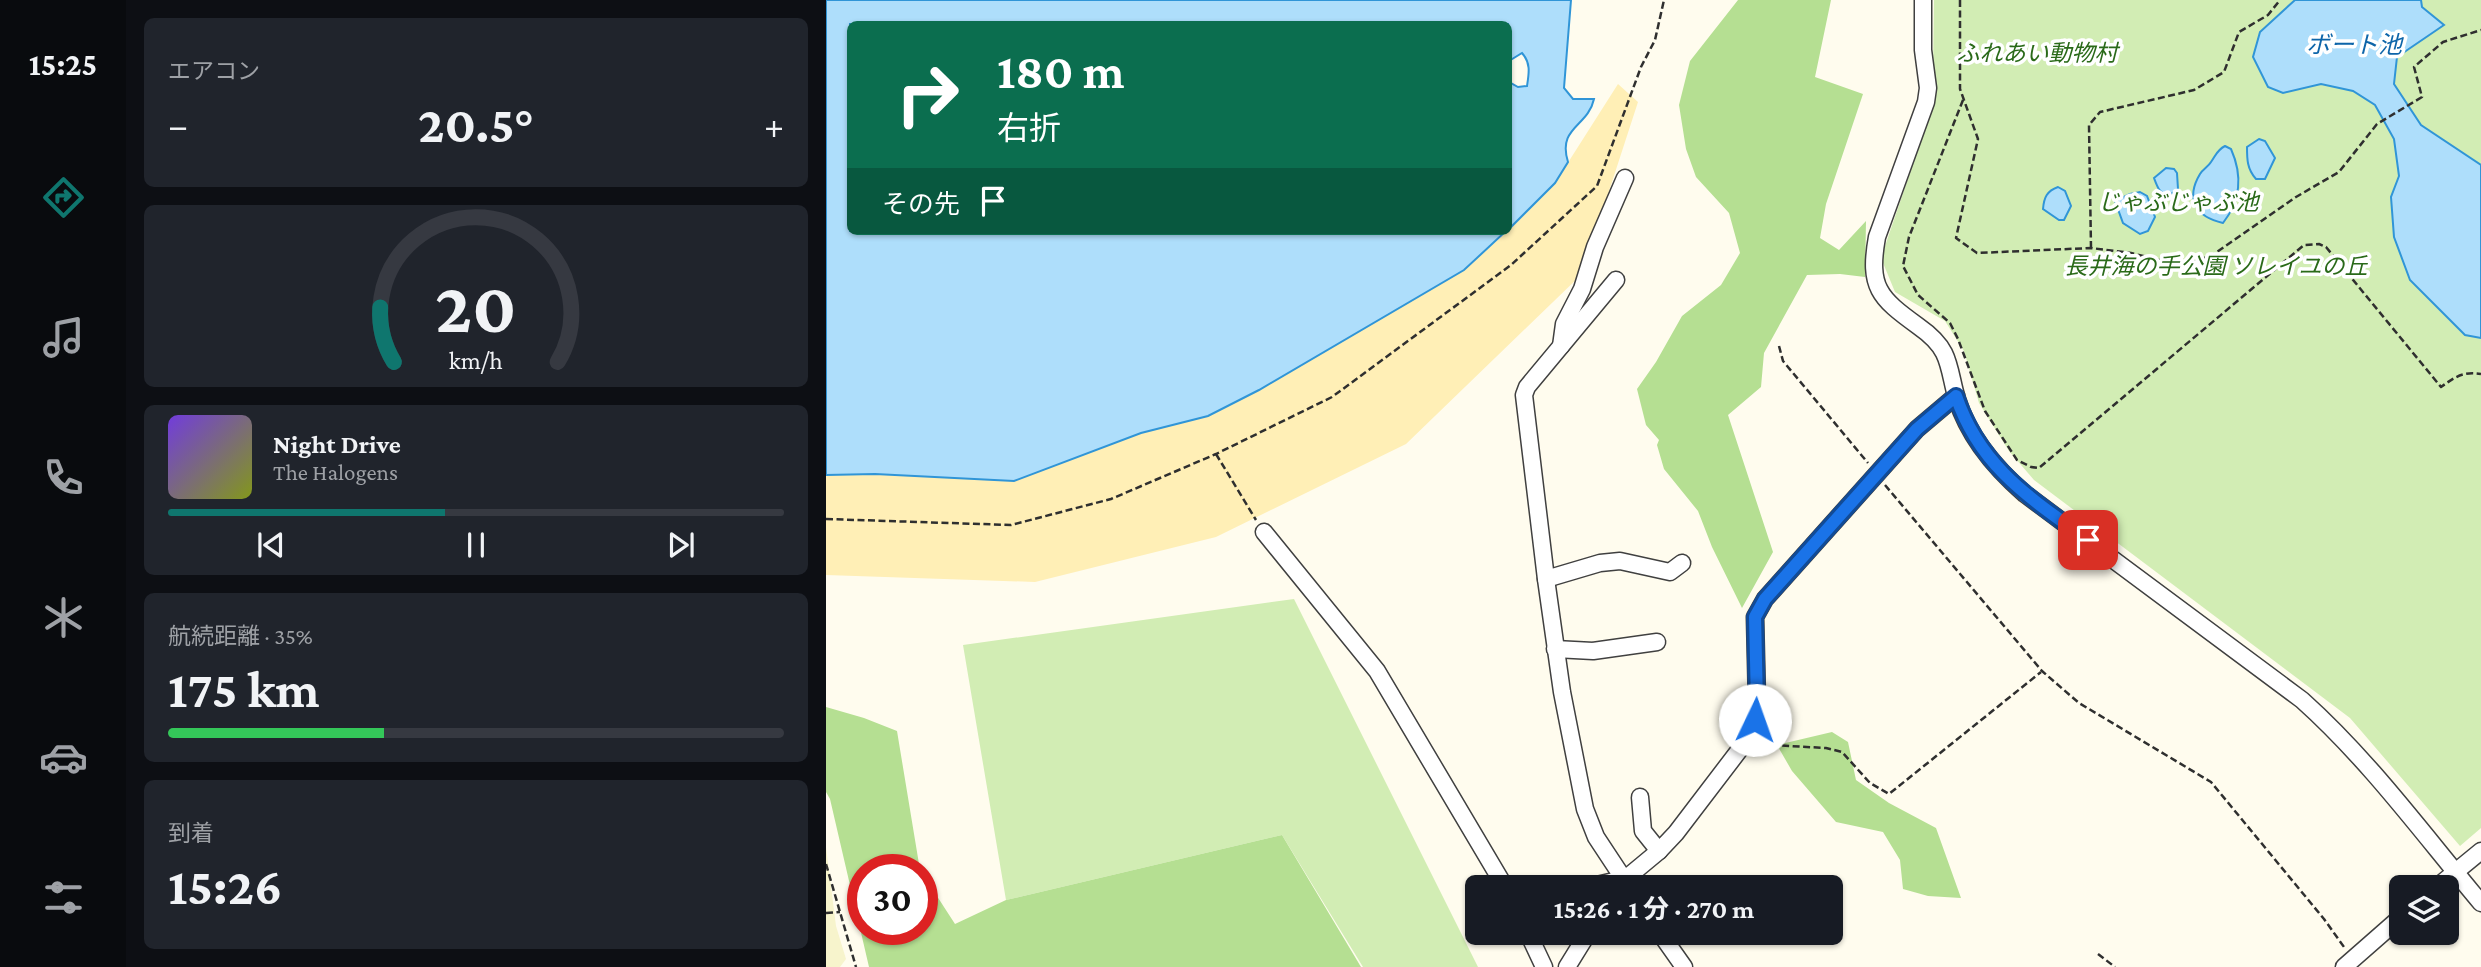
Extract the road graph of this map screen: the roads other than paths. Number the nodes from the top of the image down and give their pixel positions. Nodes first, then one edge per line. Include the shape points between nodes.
1 (1923, 0) edge
2 (1625, 178) dead end
3 (1616, 280) dead end
4 (1561, 346) junction
5 (1956, 396) junction
6 (1264, 532) road end
7 (1682, 563) dead end
8 (1546, 579) junction
9 (1657, 642) dead end
10 (1555, 649) junction
11 (1640, 797) dead end
12 (2481, 850) edge
13 (1659, 851) junction
14 (2455, 872) junction
15 (1498, 875) edge
16 (1618, 875) edge
17 (1634, 875) edge
18 (2451, 875) edge
19 (2481, 902) edge
20 (2389, 927) edge
21 (1534, 945) edge
22 (1581, 945) edge
23 (1668, 945) edge
24 (2348, 963) edge
25 (1544, 967) edge
26 (1567, 967) edge
27 (1684, 967) edge

1 - 5 street via 1926,102 1873,259 1881,293 1891,307 1940,346
2 - 4 street via 1564,324
3 - 4 street
4 - 8 street via 1524,395
5 - 13 street via 1917,429 1765,599 1755,617 1757,703 1749,736
5 - 14 street via 1964,420 1999,471 2302,700 2368,765
6 - 15 street via 1377,671
7 - 8 street via 1670,572 1620,561 1600,563
8 - 10 street
9 - 10 street via 1593,651
10 - 16 street via 1585,809
11 - 13 street via 1643,831
12 - 14 street
13 - 17 street
14 - 18 street
14 - 19 street
20 - 24 street
21 - 25 street
22 - 26 street
23 - 27 street

